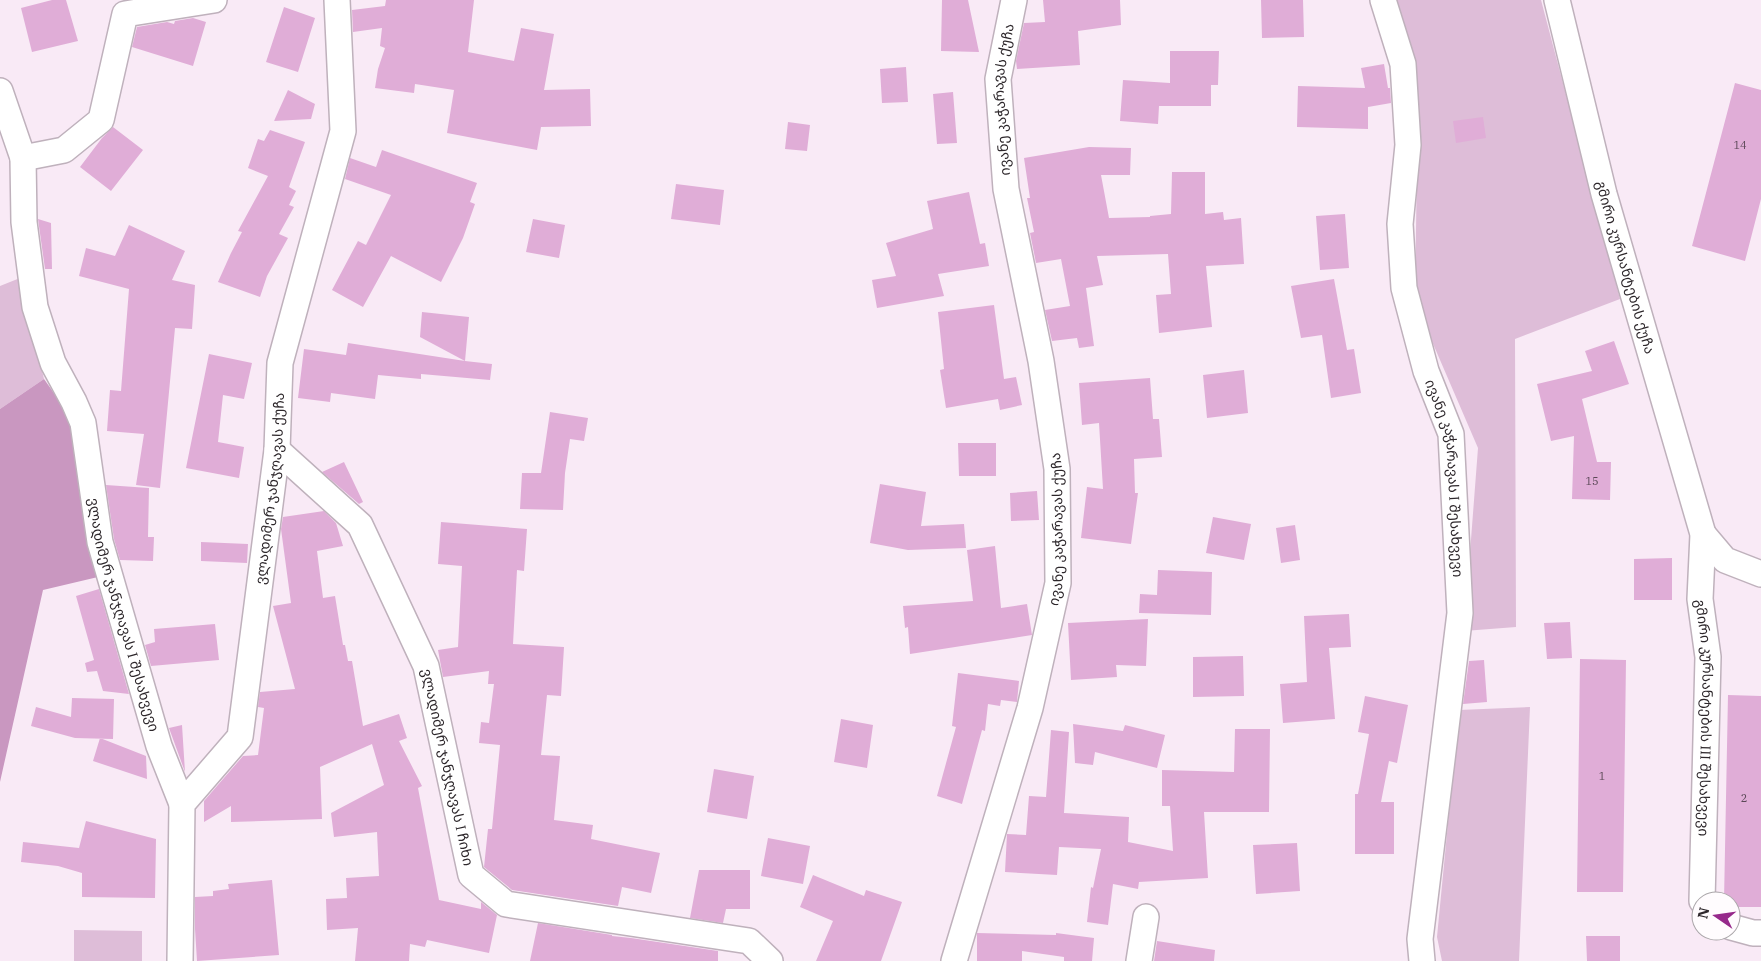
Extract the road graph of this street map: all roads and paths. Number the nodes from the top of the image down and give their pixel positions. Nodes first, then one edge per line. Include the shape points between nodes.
1 (214, 0) edge
2 (337, 0) edge
3 (1014, 0) edge
4 (1383, 0) edge
5 (1557, 0) edge
6 (0, 91) edge
7 (24, 158) junction
8 (278, 450) junction
9 (1703, 534) junction
10 (1761, 574) edge
11 (182, 804) junction
12 (1702, 891) edge
13 (1146, 917) dead end
14 (1741, 930) edge
15 (1761, 933) edge
16 (180, 961) edge
17 (770, 961) edge
18 (954, 961) edge
19 (1139, 961) edge
20 (1422, 961) edge

1 - 7 street via 125,14 101,120 64,150
2 - 8 street, ვლადიმერ ჯანჯღავას ქუჩა via 343,131 280,363
3 - 18 street, ივანე კაჭარავას ქუჩა via 998,79 1006,189 1041,361 1057,469 1058,583 1030,708
4 - 20 street, ივანე კაჭარავას I შესახვევი via 1403,64 1408,145 1400,224 1404,288 1426,371 1452,434 1460,613 1420,939
5 - 9 street, გმირი კურსანტების ქუჩა via 1604,194
6 - 7 street
7 - 11 street, ვლადიმერ ჯანჯღავას I შესახვევი via 24,222 35,307 53,363 83,423 100,542 159,746
8 - 11 street, ვლადიმერ ჯანჯღავას ქუჩა via 240,737
8 - 17 street, ვლადიმერ ჯანჯღავას I ჩიხი via 360,525 426,666 470,875 506,904 749,941
9 - 10 street via 1725,560
9 - 12 street, გმირი კურსანტების III შესახვევი via 1700,599 1708,657
11 - 16 street
13 - 19 street
14 - 15 street

